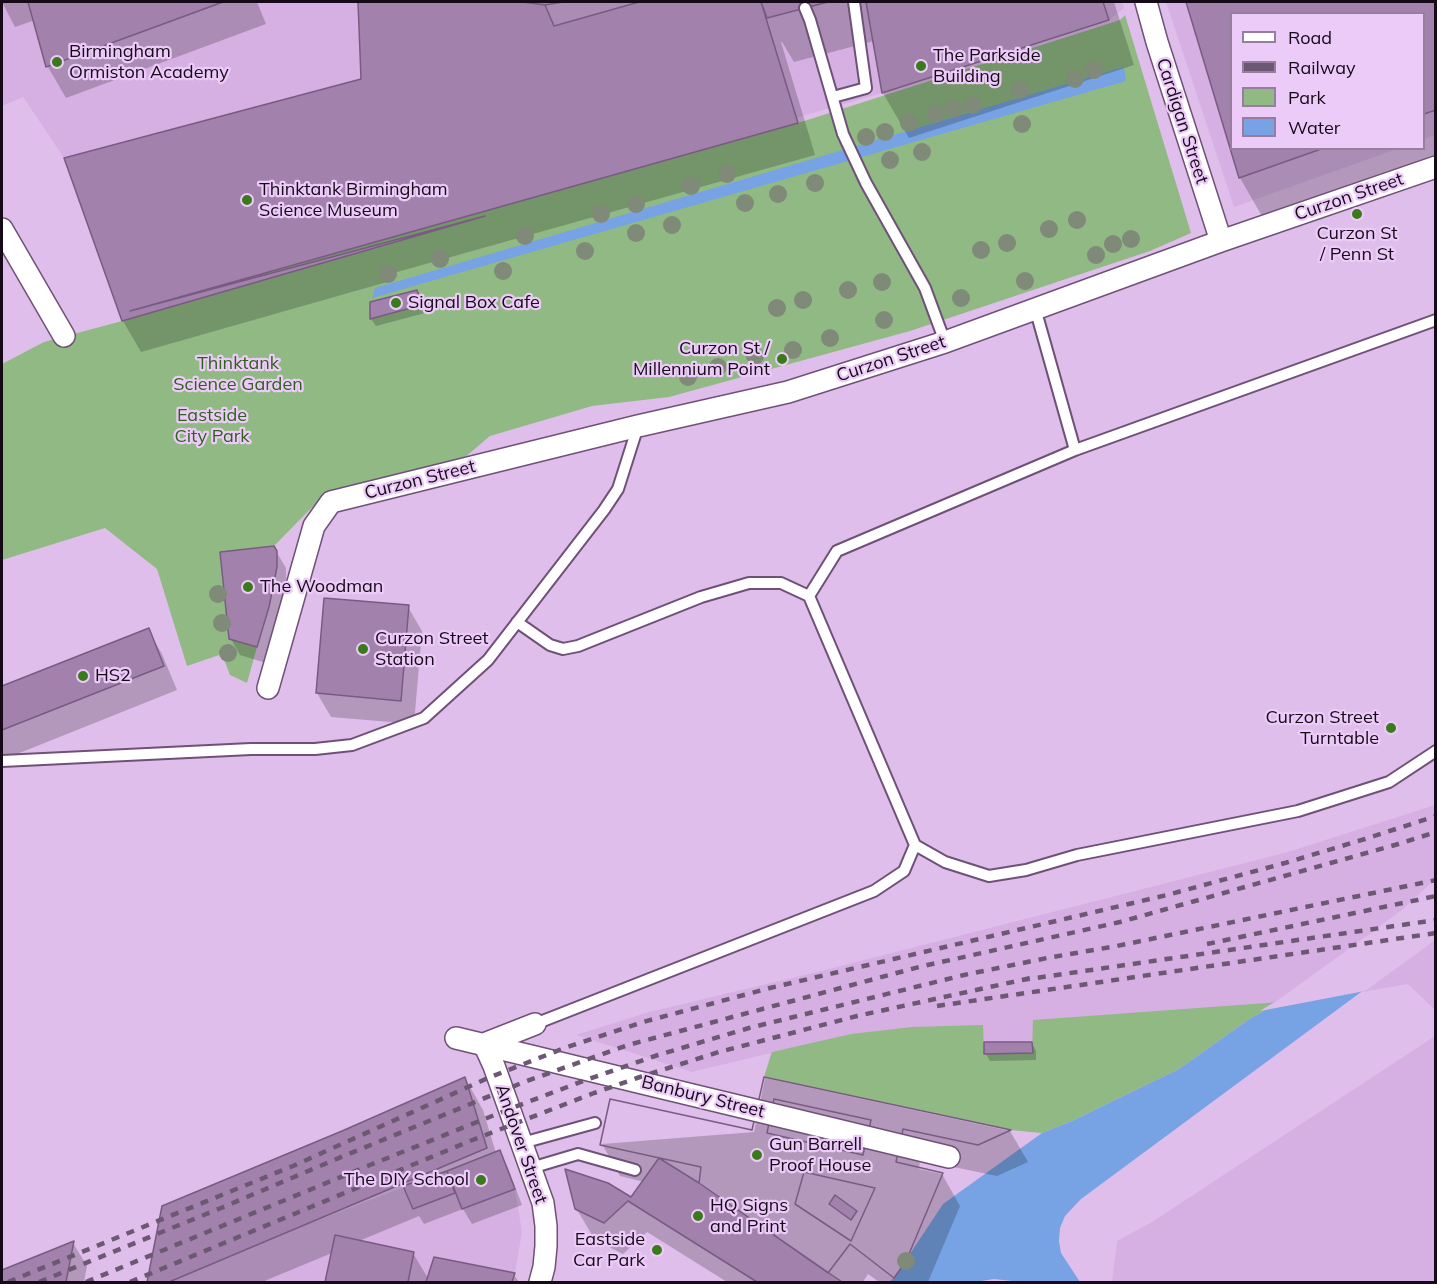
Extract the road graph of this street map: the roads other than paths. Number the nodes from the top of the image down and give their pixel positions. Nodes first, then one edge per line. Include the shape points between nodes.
1 (854, 2) edge
2 (1146, 2) edge
3 (805, 8) dead end
4 (833, 97) junction
5 (1436, 167) edge
6 (2, 229) edge
7 (1221, 240) junction
8 (1035, 308) junction
9 (1436, 321) edge
10 (64, 336) dead end
11 (945, 342) junction
12 (638, 426) junction
13 (1075, 450) junction
14 (809, 596) junction
15 (517, 622) junction
16 (268, 688) dead end
17 (1436, 750) edge
18 (2, 761) edge
19 (915, 845) junction
20 (535, 1024) joint
21 (456, 1038) dead end
22 (484, 1044) junction
23 (594, 1123) dead end
24 (522, 1143) junction
25 (950, 1156) dead end
26 (531, 1168) junction
27 (635, 1170) dead end
28 (540, 1282) edge

1 - 4 lane via 866,88
2 - 7 street, Cardigan Street
3 - 4 lane
4 - 11 lane via 843,134 925,288
5 - 7 street, Curzon Street
6 - 10 street
7 - 8 street, Curzon Street
8 - 11 street, Curzon Street
8 - 13 lane
9 - 13 lane
11 - 12 street, Curzon Street via 788,392
12 - 15 lane via 618,489
12 - 16 street, Curzon Street via 331,502 314,526
13 - 14 lane via 837,551
14 - 15 lane via 781,583 748,583 563,649 550,645
14 - 19 lane
15 - 18 lane via 488,660 424,718 352,745
17 - 19 lane via 1389,782 1298,811 1077,855 1026,870 989,876 945,862
19 - 20 lane via 904,871 874,891
20 - 22 street
21 - 22 street, Banbury Street
22 - 24 street, Andover Street
22 - 25 street, Banbury Street
23 - 24 lane
24 - 26 street, Andover Street
26 - 27 lane via 578,1154
26 - 28 street, Andover Street via 546,1226

